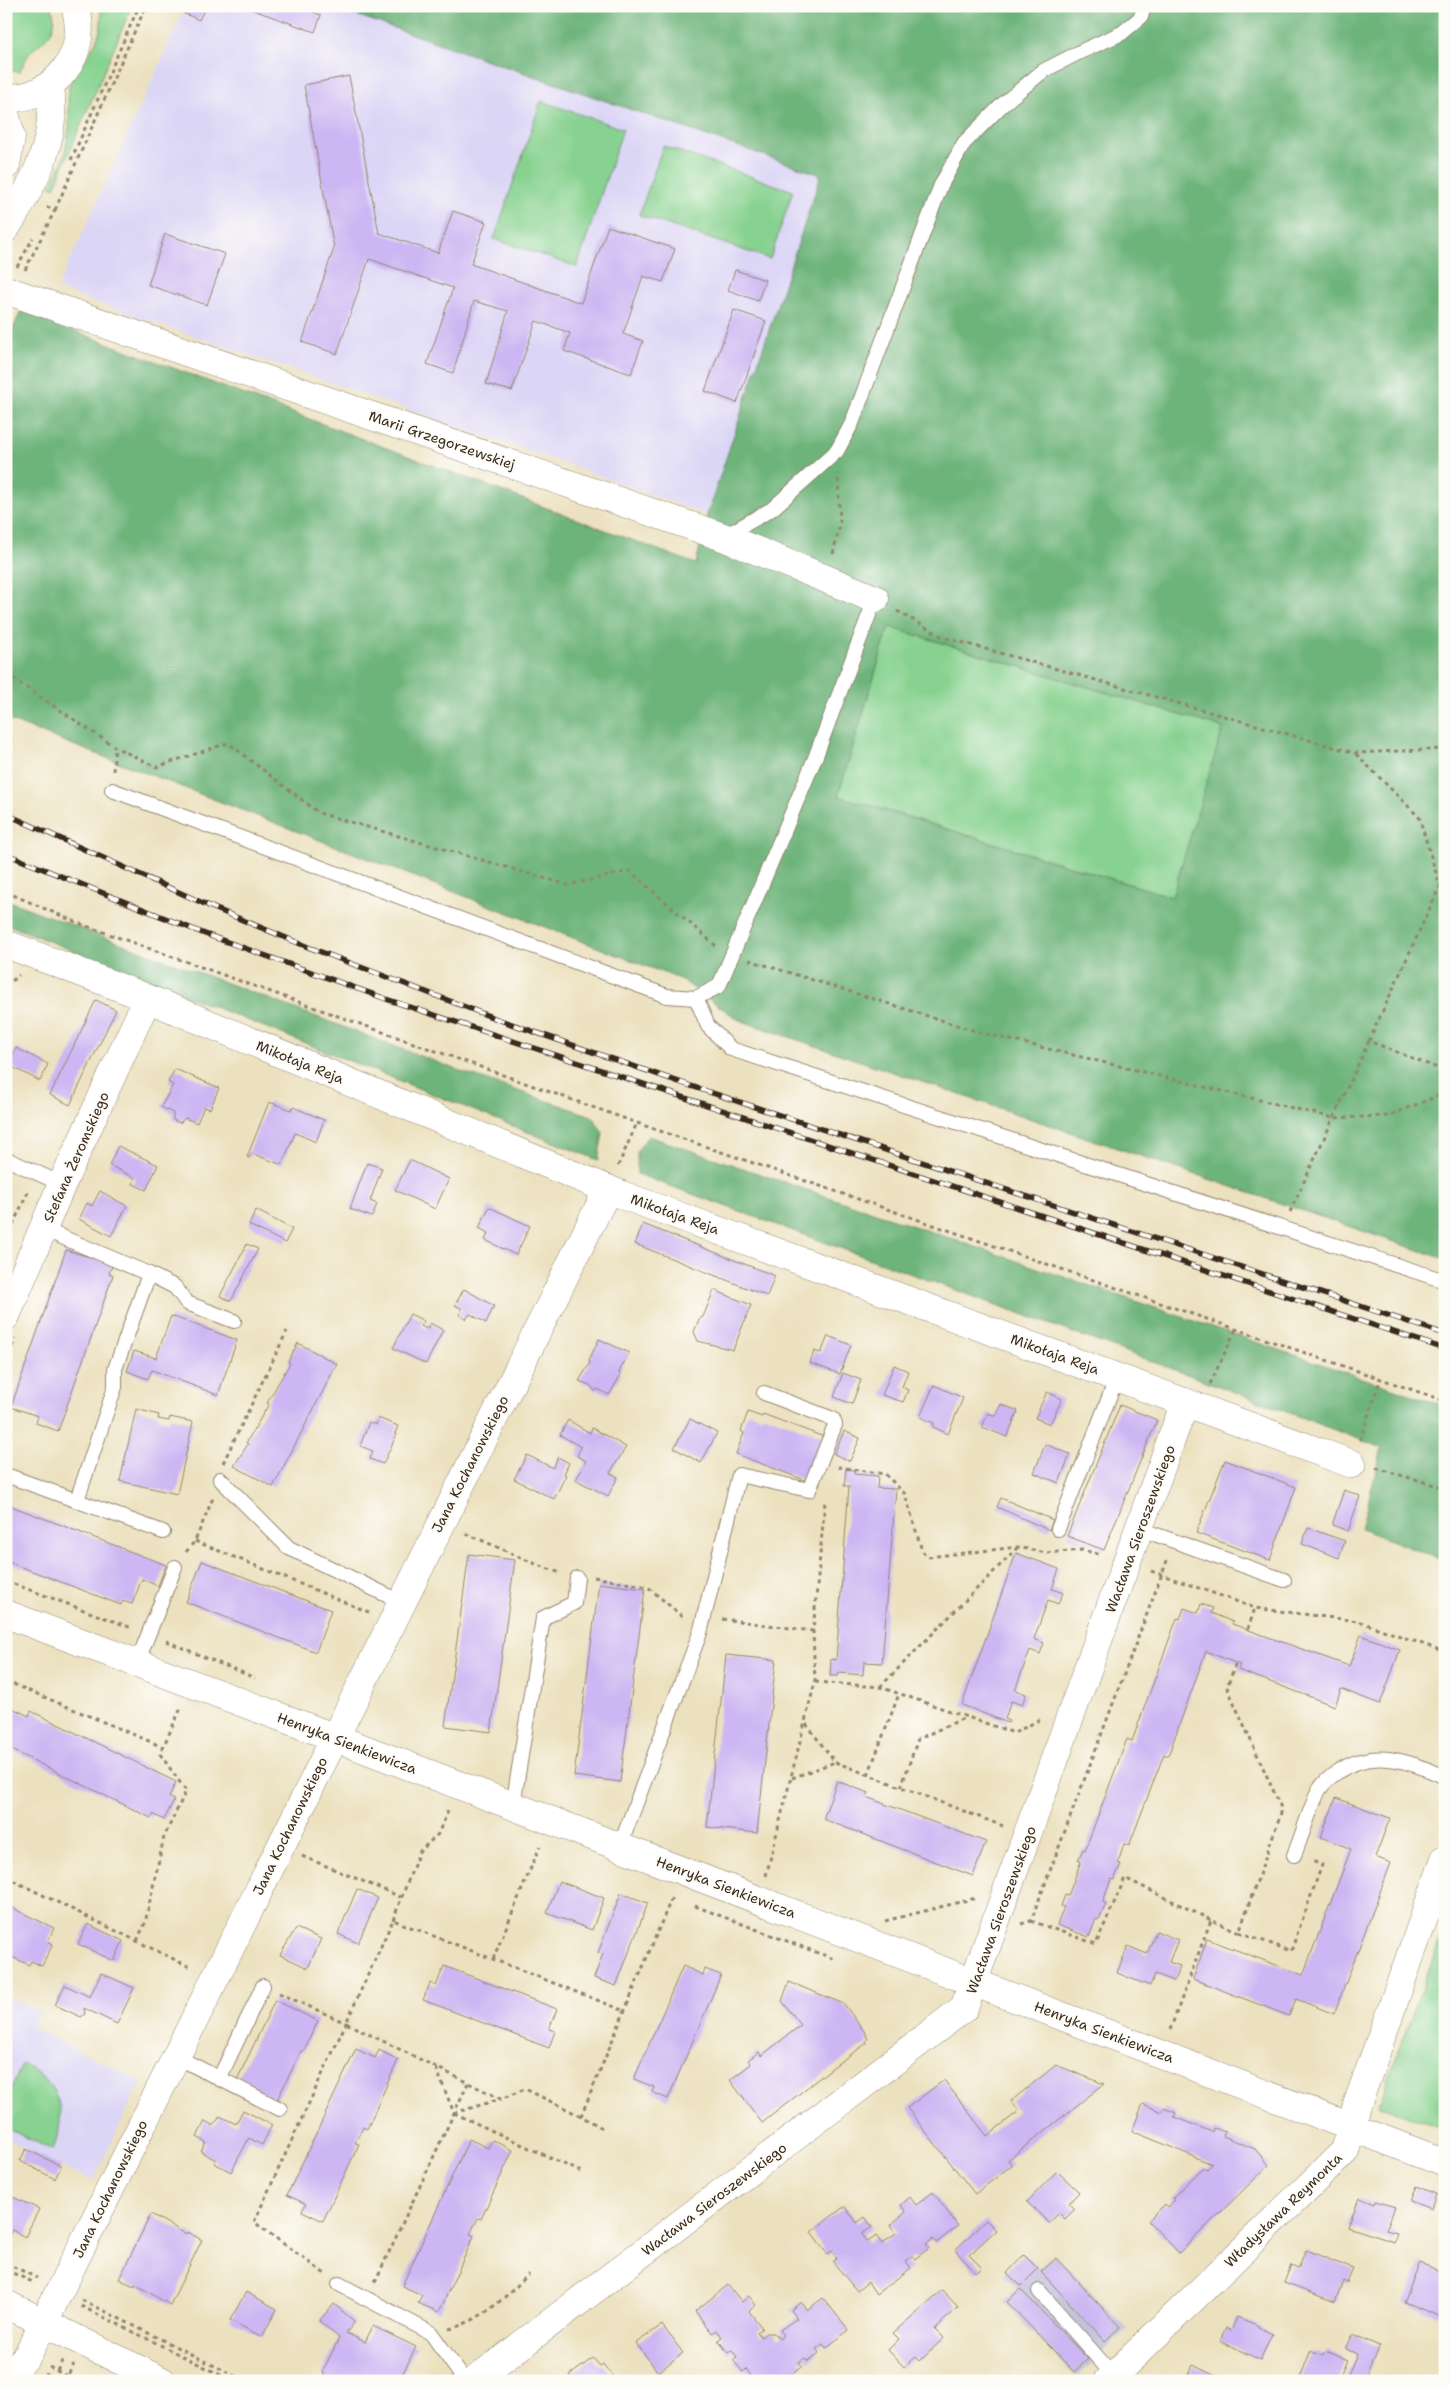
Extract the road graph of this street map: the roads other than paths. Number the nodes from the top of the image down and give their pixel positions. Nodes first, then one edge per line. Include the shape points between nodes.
1 (75, 6) edge
2 (1144, 6) edge
3 (50, 87) junction
4 (6, 98) edge
5 (6, 117) edge
6 (6, 166) edge
7 (6, 228) edge
8 (11, 280) edge
9 (723, 537) junction
10 (875, 599) joint
11 (112, 790) road end
12 (6, 944) edge
13 (696, 998) junction
14 (147, 999) junction
15 (6, 1158) edge
16 (62, 1184) junction
17 (608, 1189) junction
18 (44, 1229) junction
19 (149, 1274) junction
20 (1445, 1281) edge
21 (6, 1316) edge
22 (234, 1321) dead end
23 (1118, 1377) junction
24 (764, 1392) dead end
25 (1185, 1402) junction
26 (1352, 1464) road end
27 (6, 1475) edge
28 (220, 1479) road end
29 (77, 1500) junction
30 (1058, 1529) dead end
31 (1140, 1529) junction
32 (163, 1532) dead end
33 (175, 1567) dead end
34 (577, 1578) dead end
35 (1284, 1580) dead end
36 (401, 1602) junction
37 (6, 1614) edge
38 (137, 1663) junction
39 (334, 1738) junction
40 (1445, 1777) edge
41 (513, 1806) junction
42 (620, 1846) junction
43 (1294, 1855) road end
44 (1445, 1859) edge
45 (975, 1982) junction
46 (263, 1986) dead end
47 (176, 2056) junction
48 (219, 2078) junction
49 (280, 2109) dead end
50 (1351, 2126) junction
51 (1445, 2163) edge
52 (339, 2284) road end
53 (1039, 2291) dead end
54 (6, 2304) edge
55 (44, 2323) junction
56 (6, 2378) edge
57 (1111, 2378) edge
58 (162, 2381) edge
59 (465, 2381) edge
60 (474, 2381) edge

1 - 3 street via 78,44 68,67
2 - 9 lane via 1141,17 1122,33 1043,71 1003,104 964,143 941,185 852,423 837,451 772,509
3 - 4 street via 34,95
3 - 7 street via 50,140 31,189
5 - 6 street via 11,137
8 - 9 street, Marii Grzegorzewskiej
9 - 10 street, Marii Grzegorzewskiej
10 - 13 lane via 815,758 719,986
11 - 13 lane via 667,996
12 - 14 street, Mikołaja Reja
13 - 20 lane via 708,1026 731,1049
14 - 16 street, Stefana Żeromskiego
14 - 17 street, Mikołaja Reja
15 - 16 lane
16 - 18 street, Stefana Żeromskiego
17 - 23 street, Mikołaja Reja
17 - 36 street, Jana Kochanowskiego
18 - 19 lane
18 - 21 street, Stefana Żeromskiego
19 - 22 lane via 175,1287 187,1303
19 - 29 lane via 115,1369 115,1387
23 - 25 street, Mikołaja Reja
23 - 30 lane
24 - 42 lane via 833,1419 835,1425 809,1490 739,1475 704,1617
25 - 26 street, Mikołaja Reja
25 - 31 street, Wacława Sieroszewskiego
27 - 29 lane
28 - 36 lane via 289,1548
29 - 32 lane
31 - 35 lane
31 - 45 street, Wacława Sieroszewskiego
33 - 38 lane
34 - 41 lane via 574,1603 543,1618
36 - 39 street, Jana Kochanowskiego
37 - 38 street, Henryka Sienkiewicza
38 - 39 street, Henryka Sienkiewicza
39 - 41 street, Henryka Sienkiewicza
39 - 47 street, Jana Kochanowskiego
40 - 43 lane via 1379,1757 1345,1767 1320,1789
41 - 42 street, Henryka Sienkiewicza
42 - 45 street, Henryka Sienkiewicza
44 - 50 street, Władysława Reymonta
45 - 50 street, Henryka Sienkiewicza
45 - 60 street, Wacława Sieroszewskiego via 964,2008
46 - 48 lane
47 - 48 lane
47 - 55 street, Jana Kochanowskiego
48 - 49 lane
50 - 51 street, Henryka Sienkiewicza
50 - 57 street, Władysława Reymonta via 1345,2151
52 - 59 lane via 432,2334
53 - 57 lane
54 - 55 street
55 - 56 street, Jana Kochanowskiego via 28,2356
55 - 58 street

